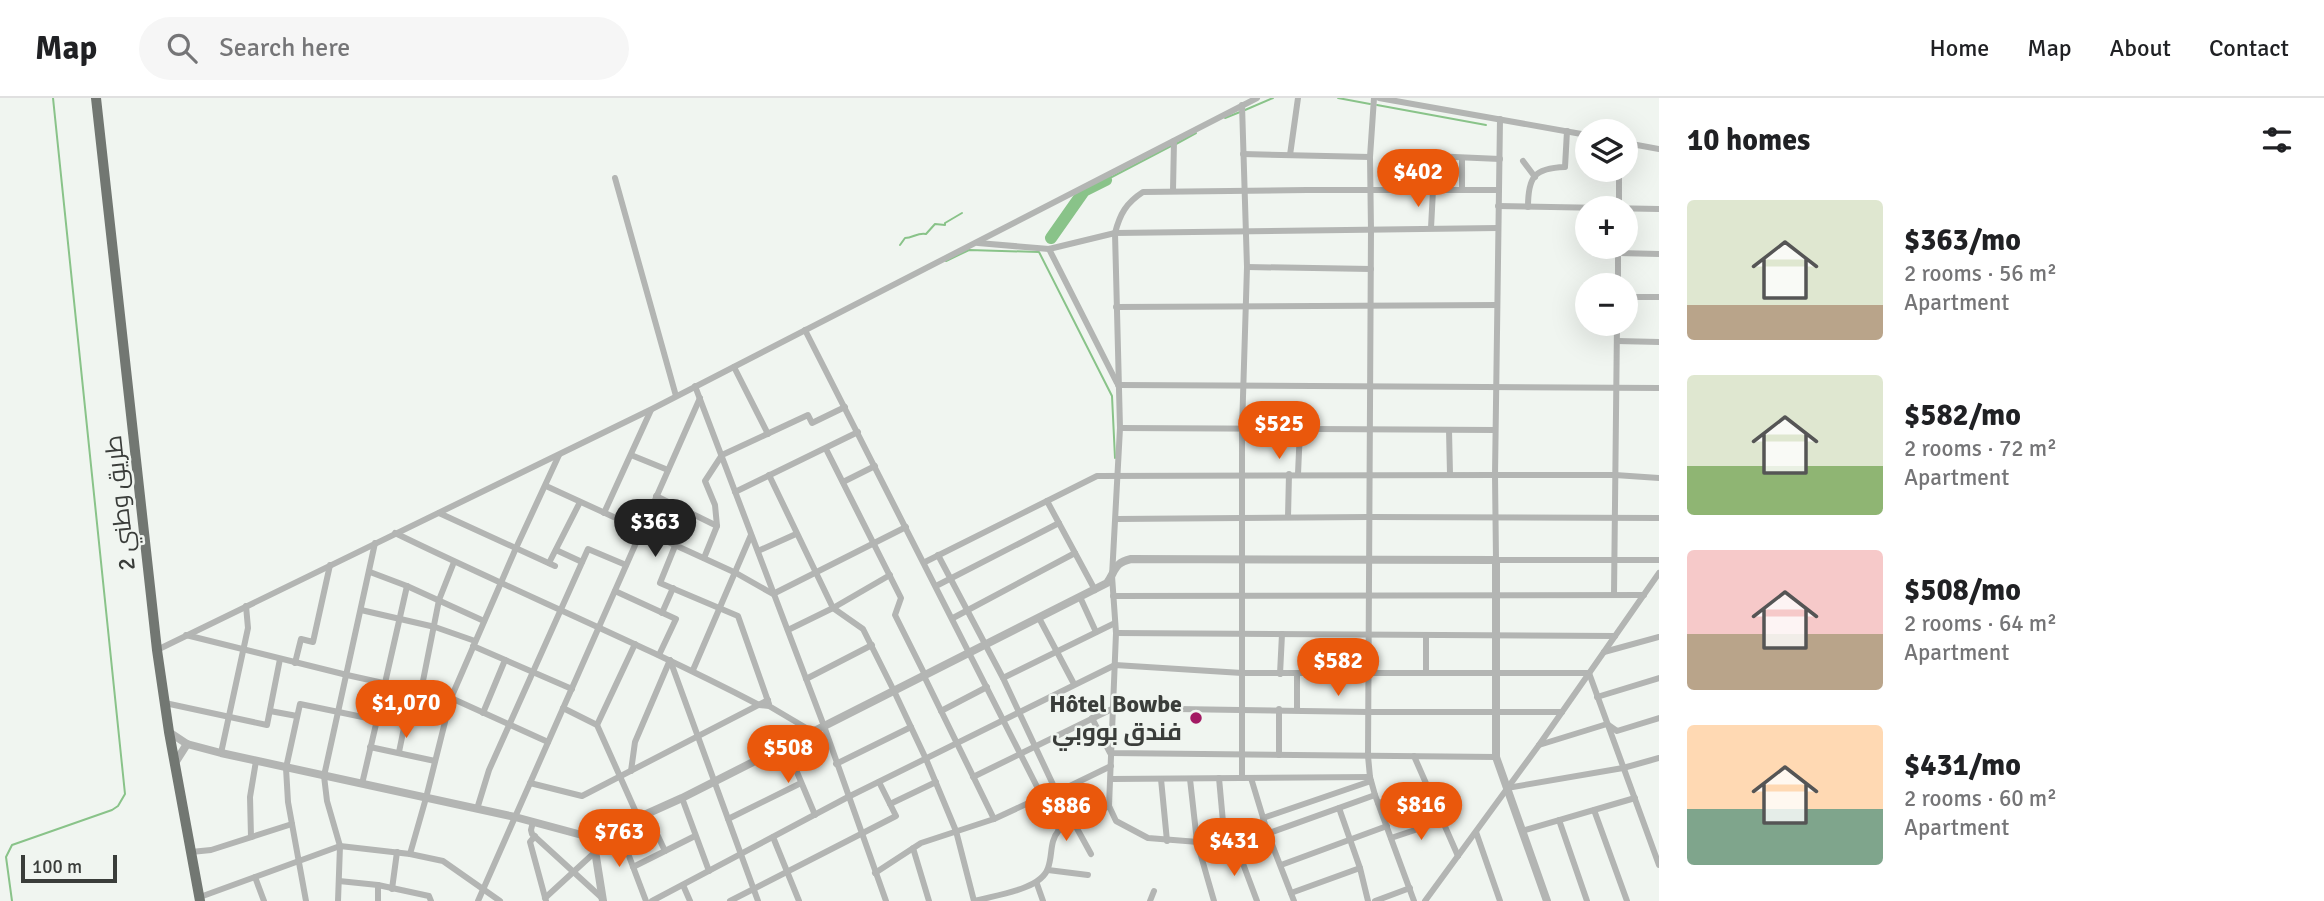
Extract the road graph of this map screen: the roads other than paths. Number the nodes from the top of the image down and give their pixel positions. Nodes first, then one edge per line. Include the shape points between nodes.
1 (96, 98) edge
2 (1257, 98) edge
3 (1297, 98) edge
4 (1374, 98) edge
5 (1379, 98) edge
6 (1242, 105) junction
7 (1500, 119) junction
8 (1567, 131) junction
9 (1575, 133) edge
10 (1174, 141) junction
11 (1638, 145) edge
12 (1659, 149) edge
13 (1244, 154) junction
14 (1290, 155) junction
15 (1409, 155) dead end
16 (1370, 157) junction
17 (1462, 158) junction
18 (1500, 159) junction
19 (1523, 161) dead end
20 (1535, 177) junction
21 (615, 178) dead end
22 (1173, 190) junction
23 (1243, 190) junction
24 (1371, 190) junction
25 (1433, 190) junction
26 (1462, 190) junction
27 (1499, 190) junction
28 (1498, 206) junction
29 (1528, 207) junction
30 (1575, 208) edge
31 (1638, 208) edge
32 (1659, 208) edge
33 (1498, 228) junction
34 (1431, 229) junction
35 (1371, 230) junction
36 (1246, 232) junction
37 (1115, 233) junction
38 (976, 243) junction
39 (1049, 250) junction
40 (1638, 252) edge
41 (1659, 254) edge
42 (1247, 267) junction
43 (1371, 269) junction
44 (1638, 297) edge
45 (1659, 297) edge
46 (1497, 305) junction
47 (1245, 306) junction
48 (1370, 306) junction
49 (1116, 307) junction
50 (805, 330) junction
51 (1617, 336) edge
52 (1617, 341) junction
53 (1659, 342) edge
54 (734, 367) junction
55 (1118, 385) junction
56 (695, 386) junction
57 (1243, 386) junction
58 (1371, 386) junction
59 (1496, 387) junction
60 (1616, 387) junction
61 (1659, 388) edge
62 (676, 396) junction
63 (700, 398) junction
64 (845, 407) junction
65 (652, 409) junction
66 (1120, 428) junction
67 (1242, 429) junction
68 (1300, 429) junction
69 (1370, 429) junction
70 (1449, 430) junction
71 (1495, 430) junction
72 (858, 432) junction
73 (768, 434) junction
74 (826, 449) junction
75 (631, 454) junction
76 (559, 455) junction
77 (722, 455) junction
78 (875, 466) junction
79 (668, 470) junction
80 (1243, 474) junction
81 (1289, 474) junction
82 (1298, 474) junction
83 (1450, 474) junction
84 (1495, 474) junction
85 (769, 475) junction
86 (1118, 475) junction
87 (1369, 475) junction
88 (1615, 475) junction
89 (1659, 478) edge
90 (843, 482) junction
91 (546, 486) junction
92 (735, 492) junction
93 (656, 496) junction
94 (1047, 501) junction
95 (580, 502) junction
96 (439, 513) junction
97 (604, 513) junction
98 (1288, 517) junction
99 (1368, 517) junction
100 (1495, 517) junction
101 (1243, 518) junction
102 (1615, 518) junction
103 (1659, 518) edge
104 (1116, 519) junction
105 (1059, 523) junction
106 (718, 526) junction
107 (906, 527) junction
108 (642, 530) junction
109 (395, 533) junction
110 (796, 534) junction
111 (751, 535) junction
112 (375, 543) junction
113 (874, 544) junction
114 (676, 545) junction
115 (516, 548) junction
116 (556, 550) junction
117 (758, 551) junction
118 (1075, 553) junction
119 (938, 555) junction
120 (704, 558) junction
121 (1242, 559) junction
122 (1369, 559) junction
123 (1614, 559) junction
124 (1496, 560) junction
125 (1659, 560) edge
126 (454, 562) junction
127 (582, 562) junction
128 (925, 562) junction
129 (330, 565) junction
130 (626, 565) junction
131 (370, 572) junction
132 (736, 573) junction
133 (816, 573) junction
134 (1659, 573) edge
135 (890, 575) junction
136 (1112, 576) junction
137 (950, 578) junction
138 (500, 584) junction
139 (407, 586) junction
140 (936, 586) junction
141 (673, 588) junction
142 (1094, 590) junction
143 (614, 591) junction
144 (773, 594) junction
145 (1496, 595) junction
146 (1614, 595) junction
147 (1644, 595) junction
148 (1113, 596) junction
149 (1241, 596) junction
150 (1368, 596) junction
151 (1080, 597) junction
152 (439, 600) junction
153 (246, 606) junction
154 (833, 608) junction
155 (720, 609) junction
156 (361, 610) junction
157 (562, 611) junction
158 (967, 611) junction
159 (662, 612) junction
160 (953, 618) junction
161 (1039, 618) junction
162 (400, 619) junction
163 (484, 621) junction
164 (1115, 623) junction
165 (435, 627) junction
166 (599, 627) junction
167 (788, 630) junction
168 (1096, 632) junction
169 (1116, 633) junction
170 (1241, 634) junction
171 (1282, 634) junction
172 (186, 635) junction
173 (1368, 635) junction
174 (1426, 635) junction
175 (1496, 635) junction
176 (1615, 636) junction
177 (1659, 637) edge
178 (474, 644) junction
179 (635, 645) junction
180 (872, 645) junction
181 (985, 645) junction
182 (244, 649) junction
183 (157, 650) junction
184 (1056, 652) junction
185 (1604, 652) junction
186 (970, 653) junction
187 (659, 656) junction
188 (280, 659) junction
189 (505, 660) junction
190 (670, 660) junction
191 (295, 663) junction
192 (1115, 664) junction
193 (693, 670) junction
194 (1496, 672) junction
195 (534, 673) junction
196 (1242, 673) junction
197 (1297, 673) junction
198 (1368, 673) junction
199 (1426, 673) junction
200 (1589, 673) junction
201 (1280, 674) junction
202 (347, 675) junction
203 (924, 676) junction
204 (1003, 678) junction
205 (1659, 678) edge
206 (806, 679) junction
207 (385, 683) junction
208 (1074, 684) junction
209 (987, 687) junction
210 (572, 688) junction
211 (412, 689) junction
212 (421, 691) junction
213 (894, 691) junction
214 (1597, 697) junction
215 (451, 698) junction
216 (165, 703) junction
217 (769, 703) junction
218 (759, 705) junction
219 (563, 708) junction
220 (1114, 708) junction
221 (1242, 709) junction
222 (1279, 709) junction
223 (1297, 709) junction
224 (270, 711) junction
225 (941, 711) junction
226 (339, 712) junction
227 (1018, 712) junction
228 (1368, 712) junction
229 (1495, 712) junction
230 (1562, 712) junction
231 (483, 713) junction
232 (229, 716) junction
233 (297, 716) junction
234 (1093, 718) junction
235 (1659, 718) edge
236 (1003, 719) junction
237 (510, 724) junction
238 (1607, 724) junction
239 (597, 725) junction
240 (824, 726) junction
241 (911, 727) junction
242 (169, 732) junction
243 (813, 732) junction
244 (698, 736) junction
245 (548, 742) junction
246 (957, 743) junction
247 (187, 744) junction
248 (1539, 745) junction
249 (786, 746) junction
250 (1035, 746) junction
251 (370, 747) junction
252 (399, 752) junction
253 (221, 753) junction
254 (1110, 753) junction
255 (1020, 754) junction
256 (1242, 754) junction
257 (1279, 755) junction
258 (1368, 756) junction
259 (1414, 756) junction
260 (1496, 757) junction
261 (1659, 758) edge
262 (926, 759) junction
263 (256, 761) junction
264 (435, 761) junction
265 (175, 763) junction
266 (836, 764) junction
267 (1111, 766) junction
268 (286, 768) junction
269 (1623, 768) junction
270 (631, 771) junction
271 (324, 776) junction
272 (620, 776) junction
273 (973, 777) junction
274 (1219, 778) junction
275 (1242, 778) junction
276 (1251, 778) junction
277 (1112, 779) junction
278 (1161, 779) junction
279 (1190, 779) junction
280 (1370, 779) junction
281 (715, 782) junction
282 (879, 782) junction
283 (936, 782) junction
284 (530, 783) junction
285 (802, 783) junction
286 (362, 784) junction
287 (1507, 788) junction
288 (1429, 791) junction
289 (1057, 793) junction
290 (1375, 795) junction
291 (848, 797) junction
292 (426, 798) junction
293 (682, 798) junction
294 (1635, 798) junction
295 (1043, 799) junction
296 (1378, 803) junction
297 (890, 804) junction
298 (1110, 806) junction
299 (1339, 808) junction
300 (477, 809) junction
301 (1594, 810) junction
302 (648, 815) junction
303 (815, 815) junction
304 (515, 817) junction
305 (1263, 818) junction
306 (639, 819) junction
307 (728, 819) junction
308 (994, 819) junction
309 (1559, 820) junction
310 (1443, 821) junction
311 (533, 822) junction
312 (1074, 823) junction
313 (292, 824) junction
314 (1387, 826) junction
315 (618, 827) junction
316 (1059, 830) junction
317 (956, 831) junction
318 (1522, 831) junction
319 (1476, 832) junction
320 (861, 833) junction
321 (1268, 834) junction
322 (535, 836) junction
323 (695, 836) junction
324 (251, 837) junction
325 (773, 837) junction
326 (593, 838) junction
327 (1391, 838) junction
328 (1350, 840) junction
329 (1167, 841) junction
330 (1197, 842) junction
331 (1225, 844) junction
332 (1236, 845) junction
333 (340, 846) junction
334 (913, 848) junction
335 (666, 851) junction
336 (191, 852) junction
337 (397, 852) junction
338 (594, 853) junction
339 (410, 854) junction
340 (1091, 854) dead end
341 (741, 855) junction
342 (1458, 856) junction
343 (297, 860) junction
344 (1659, 862) edge
345 (1281, 865) junction
346 (633, 867) junction
347 (1360, 869) junction
348 (1048, 870) junction
349 (574, 871) junction
350 (709, 871) junction
351 (788, 871) junction
352 (875, 873) junction
353 (1088, 875) dead end
354 (255, 877) junction
355 (339, 881) junction
356 (1037, 884) junction
357 (378, 885) junction
358 (683, 885) junction
359 (1410, 888) junction
360 (392, 889) junction
361 (754, 889) junction
362 (483, 890) junction
363 (1154, 891) dead end
364 (1291, 893) junction
365 (199, 899) edge
366 (545, 900) edge
367 (603, 900) edge
368 (264, 901) edge
369 (306, 901) edge
370 (338, 901) edge
371 (378, 901) edge
372 (431, 901) edge
373 (478, 901) edge
374 (500, 901) edge
375 (652, 901) edge
376 (690, 901) edge
377 (730, 901) edge
378 (758, 901) edge
379 (799, 901) edge
380 (886, 901) edge
381 (929, 901) edge
382 (974, 901) edge
383 (1043, 901) edge
384 (1150, 901) edge
385 (1214, 901) edge
386 (1257, 901) edge
387 (1294, 901) edge
388 (1368, 901) edge
389 (1375, 901) edge
390 (1415, 901) edge
391 (1425, 901) edge
392 (1500, 901) edge
393 (1547, 901) edge
394 (1587, 901) edge
395 (1627, 901) edge

1 - 183 highway, طريق وطني 2
2 - 6 street
3 - 14 street
4 - 16 street
5 - 7 street
6 - 10 street
6 - 13 street
7 - 8 street
7 - 18 street
8 - 9 street
8 - 20 street via 1565,167 1546,168
10 - 22 street
10 - 38 street
11 - 12 street
13 - 14 street
13 - 23 street
14 - 16 street
15 - 17 street
16 - 24 street
17 - 18 street
17 - 26 street
18 - 27 street
19 - 20 street
20 - 29 street via 1528,188
21 - 62 street
22 - 23 street
22 - 37 street via 1143,192 1129,201
23 - 24 street
23 - 36 street
24 - 25 street
24 - 35 street
25 - 26 street
25 - 34 street
26 - 27 street
27 - 28 street
28 - 29 street
28 - 33 street
29 - 30 street
31 - 32 street
33 - 34 street
33 - 46 street
34 - 35 street
35 - 36 street
35 - 43 street
36 - 37 street
36 - 42 street
37 - 39 street
37 - 49 street
38 - 39 street
38 - 50 street
39 - 55 street
40 - 41 street
42 - 43 street
42 - 47 street
43 - 48 street
44 - 45 street
46 - 48 street
46 - 59 street
47 - 48 street
47 - 49 street
47 - 57 street
48 - 58 street
49 - 55 street
50 - 54 street
50 - 64 street
51 - 52 street
52 - 53 street
52 - 60 street
54 - 56 street
54 - 73 street
55 - 57 street
55 - 66 street
56 - 62 street
56 - 63 street
57 - 58 street
57 - 67 street
58 - 59 street
58 - 69 street
59 - 60 street
59 - 71 street
60 - 61 street
60 - 88 street
62 - 65 street
63 - 77 street
63 - 79 street
64 - 72 street
64 - 73 street via 812,422 808,415
65 - 75 street
65 - 76 street
66 - 67 street
66 - 86 street
67 - 68 street
67 - 80 street
68 - 69 street
68 - 82 street
69 - 70 street
69 - 87 street
70 - 71 street
70 - 83 street
71 - 84 street
72 - 74 street
72 - 78 street
73 - 77 street
74 - 85 street
74 - 90 street
75 - 79 street
75 - 97 street
76 - 91 street
76 - 96 street
77 - 92 street
77 - 106 street via 705,481
78 - 90 street
78 - 107 street
79 - 93 street
80 - 81 street
80 - 86 street
80 - 101 street
81 - 82 street
81 - 98 street
82 - 87 street
83 - 84 street
83 - 87 street
84 - 88 street
84 - 100 street
85 - 92 street
85 - 110 street
86 - 94 street via 1097,476
86 - 104 street
87 - 99 street
88 - 89 street
88 - 102 street
90 - 113 street
91 - 95 street
91 - 115 street
92 - 111 street
93 - 106 street
93 - 108 street
94 - 105 street
94 - 119 street
95 - 97 street
95 - 116 street
96 - 109 street
96 - 115 street
97 - 108 street
98 - 99 street
98 - 101 street
99 - 100 street
99 - 122 street
100 - 102 street
100 - 124 street
101 - 104 street
101 - 121 street
102 - 103 street
102 - 123 street
104 - 136 street
105 - 118 street
105 - 137 street
106 - 120 street
107 - 113 street
107 - 128 street
108 - 114 street
108 - 130 street
109 - 112 street
109 - 126 street
110 - 117 street
110 - 133 street
111 - 117 street
111 - 132 street
112 - 129 street
112 - 131 street
113 - 133 street
113 - 135 street
114 - 120 street
114 - 141 street via 660,583
115 - 116 street via 552,565
115 - 138 street
116 - 127 street
117 - 144 street
118 - 142 street
118 - 158 street
119 - 128 street
119 - 137 street
120 - 132 street
121 - 122 street
121 - 136 street via 1131,559 1121,561
121 - 149 street
122 - 124 street
122 - 150 street
123 - 124 street
123 - 125 street
123 - 146 street
124 - 145 street
126 - 138 street
126 - 152 street
127 - 130 street via 588,549
127 - 157 street
128 - 140 street
129 - 153 street
129 - 191 street via 313,642 301,639
130 - 143 street
131 - 139 street
131 - 156 street
132 - 144 street
132 - 155 street
133 - 144 street
133 - 154 street
134 - 147 street
135 - 154 street
135 - 203 street via 901,598 895,615
136 - 142 street
136 - 148 street
137 - 140 street
137 - 158 street
138 - 157 street
138 - 163 street
139 - 152 street
139 - 162 street
140 - 160 street
141 - 155 street
141 - 159 street
142 - 151 street
143 - 159 street
143 - 166 street
144 - 167 street
145 - 146 street
145 - 150 street
145 - 175 street
146 - 147 street
147 - 176 street
148 - 149 street
148 - 164 street
149 - 150 street
149 - 170 street
150 - 173 street
151 - 161 street
151 - 168 street
152 - 163 street
152 - 165 street
153 - 172 street
153 - 182 street
154 - 167 street
154 - 180 street via 863,629
155 - 193 street
155 - 217 street via 738,616
156 - 162 street
156 - 202 street
157 - 166 street
157 - 195 street
158 - 160 street
158 - 181 street
159 - 187 street via 676,619
160 - 186 street
161 - 181 street
161 - 184 street
162 - 165 street
162 - 207 street
163 - 178 street
164 - 168 street
164 - 169 street
165 - 178 street
165 - 212 street
166 - 179 street
166 - 210 street
167 - 206 street
168 - 184 street
169 - 170 street
169 - 192 street
170 - 171 street
170 - 196 street
171 - 173 street
171 - 201 street
172 - 182 street
172 - 183 street
173 - 174 street
173 - 198 street
174 - 175 street
174 - 199 street
175 - 176 street
175 - 194 street
176 - 185 street
177 - 185 street
178 - 189 street
178 - 215 street
179 - 187 street
179 - 239 street
180 - 206 street
180 - 213 street
181 - 186 street
181 - 204 street
182 - 188 street
182 - 232 street
183 - 216 highway, طريق وطني 2
184 - 204 street
184 - 208 street
185 - 200 street
186 - 203 street
186 - 209 street
187 - 190 street
188 - 191 street
188 - 224 street
189 - 195 street
189 - 231 street
190 - 193 street
190 - 244 street
190 - 270 street via 635,742
191 - 202 street
192 - 196 street
192 - 208 street
192 - 220 street
193 - 218 street
194 - 199 street
194 - 200 street
194 - 229 street
195 - 210 street
195 - 237 street
196 - 201 street
196 - 221 street
197 - 198 street
197 - 201 street
197 - 223 street
198 - 199 street
198 - 228 street
200 - 214 street
200 - 230 street
202 - 207 street
202 - 226 street
203 - 213 street
203 - 225 street
204 - 227 street
205 - 214 street
206 - 240 street
207 - 211 street
208 - 227 street
209 - 225 street
209 - 236 street
210 - 219 street
211 - 212 street
211 - 252 street
212 - 215 street
213 - 240 street
213 - 241 street
214 - 238 street
215 - 231 street
215 - 264 street
216 - 232 street
216 - 242 highway, طريق وطني 2
217 - 218 street
217 - 243 street
218 - 244 street
219 - 239 street
219 - 245 street
220 - 221 street
220 - 234 street
220 - 254 street
221 - 222 street
221 - 256 street
222 - 223 street
222 - 257 street
223 - 228 street
224 - 232 street via 267,725
224 - 233 street
225 - 246 street
226 - 233 street via 300,704
226 - 251 street via 377,720
226 - 271 street
227 - 236 street
227 - 250 street
228 - 229 street
228 - 258 street
229 - 230 street
229 - 260 street
230 - 248 street
231 - 237 street
232 - 253 street
233 - 268 street
234 - 250 street
234 - 254 street
235 - 238 street via 1617,731
236 - 246 street
236 - 255 street
237 - 245 street
237 - 300 street
238 - 248 street
238 - 269 street
239 - 272 street
240 - 243 street
240 - 266 street
241 - 262 street
241 - 266 street
242 - 247 street
242 - 265 highway, طريق وطني 2
243 - 249 street
244 - 270 street
244 - 281 street
245 - 284 street
246 - 262 street
246 - 273 street
247 - 253 street
247 - 265 street
248 - 287 street
249 - 281 street
249 - 285 street
250 - 255 street
250 - 289 street
251 - 252 street
251 - 286 street
252 - 264 street
253 - 263 street
254 - 256 street
254 - 267 street
255 - 273 street
255 - 295 street
256 - 257 street
256 - 275 street
257 - 258 street
258 - 259 street
258 - 280 street
259 - 260 street
259 - 288 street
260 - 287 street
261 - 269 street
262 - 282 street
262 - 283 street
263 - 268 street
263 - 324 street via 250,797
264 - 292 street
265 - 336 highway, طريق وطني 2
266 - 291 street
267 - 277 street
267 - 289 street
268 - 271 street
268 - 313 street
269 - 287 street
269 - 294 street
270 - 272 street
271 - 286 street
271 - 333 street
272 - 284 street via 582,796
272 - 306 street
273 - 308 street
274 - 275 street
274 - 279 street
274 - 331 street
275 - 276 street
276 - 280 street
276 - 305 street
277 - 278 street
277 - 298 street
278 - 279 street
278 - 329 street
279 - 330 street
280 - 290 street
280 - 305 street
281 - 293 street
281 - 307 street
282 - 291 street
282 - 297 street
283 - 297 street
283 - 317 street
284 - 304 street
285 - 303 street
285 - 307 street
286 - 292 street
287 - 318 street
287 - 319 street
288 - 296 street
288 - 310 street
289 - 295 street
290 - 296 street
290 - 299 street
291 - 303 street
291 - 320 street
292 - 300 street
292 - 339 street
293 - 302 street
293 - 323 street
294 - 301 street
294 - 344 street
295 - 308 street
295 - 316 street
296 - 314 street
297 - 320 street via 896,816
298 - 312 street
298 - 329 street via 1116,821 1148,838
299 - 321 street
299 - 328 street
300 - 304 street
301 - 309 street
301 - 395 street
302 - 306 street
302 - 335 street
303 - 325 street
304 - 311 street
304 - 362 street
305 - 321 street
306 - 315 street
307 - 341 street
308 - 317 street
309 - 318 street
309 - 394 street
310 - 327 street
310 - 342 street
311 - 322 street
311 - 326 street
312 - 316 street
312 - 340 street
313 - 324 street
313 - 343 street
314 - 327 street
314 - 328 street
315 - 326 street
315 - 346 street
316 - 348 street via 1053,838
317 - 334 street
317 - 382 street
318 - 393 street
319 - 342 street
319 - 392 street
320 - 351 street
320 - 352 street
321 - 332 street
321 - 345 street
322 - 349 street
322 - 366 street via 530,842
323 - 335 street
323 - 350 street
324 - 336 street
325 - 341 street
325 - 351 street
326 - 338 street
327 - 359 street
328 - 345 street
328 - 347 street
329 - 330 street
330 - 331 street
330 - 385 street
331 - 332 street
332 - 386 street
333 - 337 street
333 - 343 street
333 - 355 street
334 - 352 street
334 - 381 street
335 - 346 street
336 - 365 highway, طريق وطني 2
337 - 339 street
337 - 360 street
338 - 349 street
338 - 367 street
339 - 362 street via 443,860
341 - 350 street
341 - 361 street
342 - 391 street
343 - 354 street
343 - 369 street
345 - 364 street
346 - 375 street
347 - 364 street
347 - 388 street
348 - 353 street
348 - 356 street
349 - 366 street
349 - 367 street
350 - 358 street
351 - 361 street
351 - 379 street
352 - 380 street
354 - 365 street
354 - 368 street
355 - 357 street
355 - 370 street
356 - 382 street
356 - 383 street
357 - 360 street
357 - 371 street
358 - 375 street
358 - 376 street
359 - 389 street
359 - 390 street
360 - 372 street via 429,896
361 - 377 street
361 - 378 street
362 - 373 street
362 - 374 street
363 - 384 street
364 - 387 street

